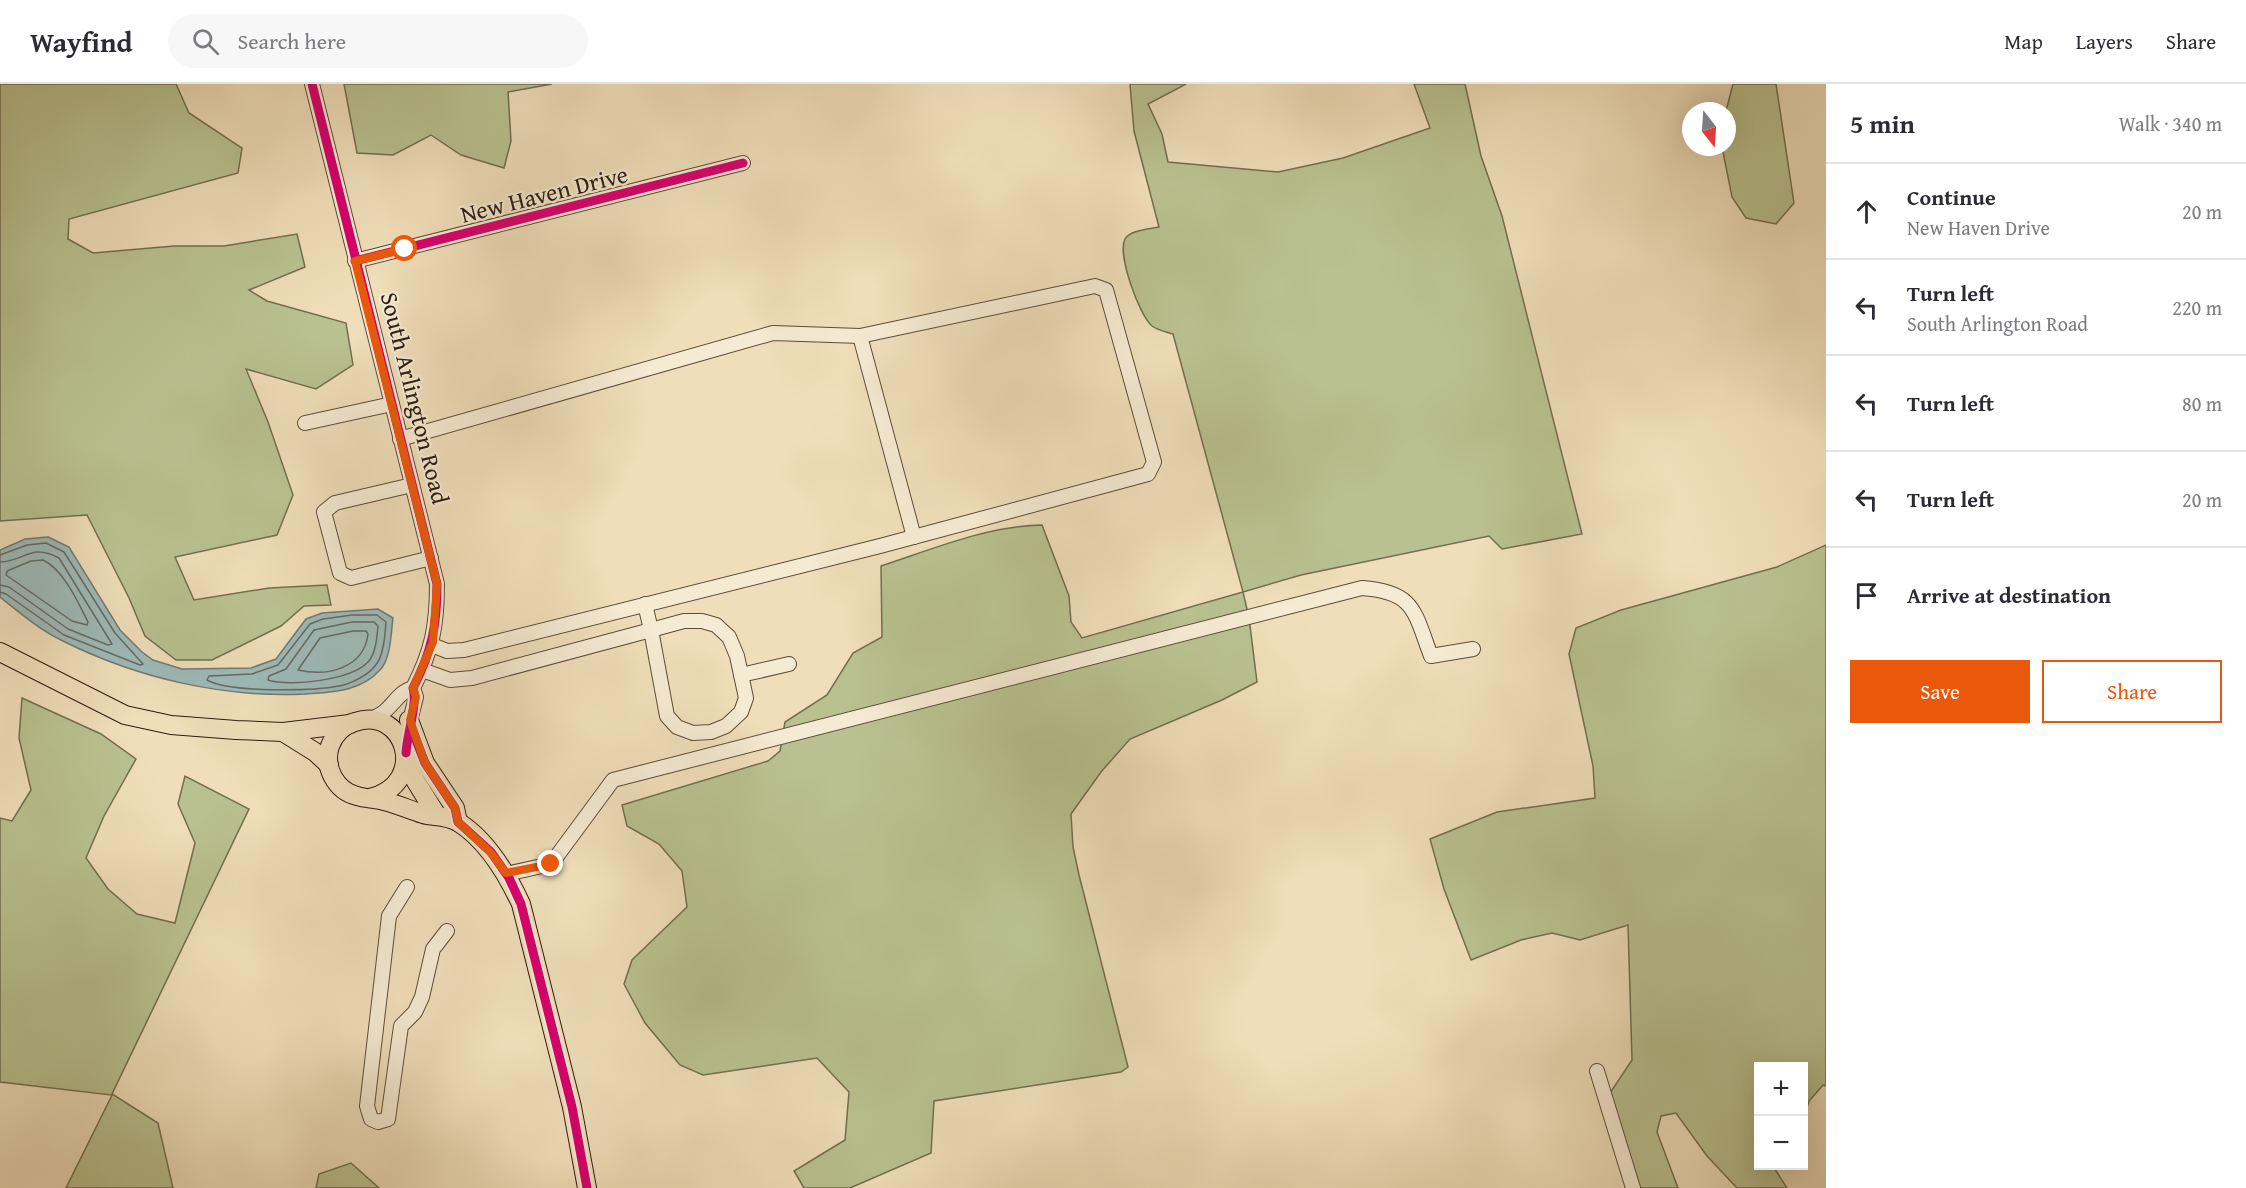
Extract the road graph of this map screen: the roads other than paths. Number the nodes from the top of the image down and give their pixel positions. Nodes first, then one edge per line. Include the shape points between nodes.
1 (312, 84) edge
2 (743, 163) dead end
3 (355, 261) junction
4 (860, 336) junction
5 (392, 404) junction
6 (305, 423) dead end
7 (400, 439) junction
8 (412, 485) junction
9 (914, 537) junction
10 (431, 558) junction
11 (645, 604) junction
12 (651, 630) junction
13 (432, 645) junction
14 (1473, 649) dead end
15 (0, 652) edge
16 (789, 664) dead end
17 (422, 670) junction
18 (741, 675) junction
19 (413, 688) junction
20 (369, 719) junction
21 (410, 720) junction
22 (350, 724) junction
23 (283, 732) junction
24 (406, 756) junction
25 (329, 765) junction
26 (370, 798) junction
27 (436, 814) junction
28 (458, 822) junction
29 (506, 873) junction
30 (407, 887) dead end
31 (447, 931) dead end
32 (1597, 1071) dead end
33 (587, 1188) edge
34 (1633, 1188) edge

1 - 3 street, South Arlington Road
2 - 3 street, New Haven Drive
3 - 5 street, South Arlington Road
4 - 7 street via 773,333
4 - 9 street
4 - 9 street via 1095,286 1106,290 1154,462 1148,474
5 - 6 street
5 - 7 street, South Arlington Road
7 - 8 street, South Arlington Road
8 - 10 street, South Arlington Road
8 - 10 street via 334,503 324,512 340,573 351,578
9 - 11 street
10 - 13 street, South Arlington Road via 437,584
11 - 12 street
11 - 13 street via 464,650 447,651
12 - 17 street via 472,678 450,680
12 - 18 street via 684,621 716,625 729,637
12 - 18 street via 667,716 677,727 693,733 726,726 741,712 746,698
13 - 17 street, South Arlington Road
14 - 29 street via 1431,656 1410,604 1388,590 1362,588 613,780 551,864
15 - 23 main road via 125,716 171,725
16 - 18 street
17 - 19 street, South Arlington Road
19 - 20 street, South Arlington Road via 404,690 388,711
19 - 21 street, South Arlington Road via 416,697
20 - 22 main road
20 - 24 main road via 393,729 402,740
21 - 24 street, South Arlington Road
21 - 28 main road via 425,763 455,808
22 - 23 main road
22 - 25 main road via 335,736
23 - 25 main road
24 - 26 main road via 401,778 393,788
24 - 27 main road via 410,772
25 - 26 main road via 336,783 346,792
26 - 27 main road via 426,815
27 - 28 main road
28 - 29 main road
29 - 33 main road via 521,904
30 - 31 street via 394,904 388,926 367,1106 371,1119 378,1122 388,1119 401,1026 415,1012 433,950
32 - 34 street

